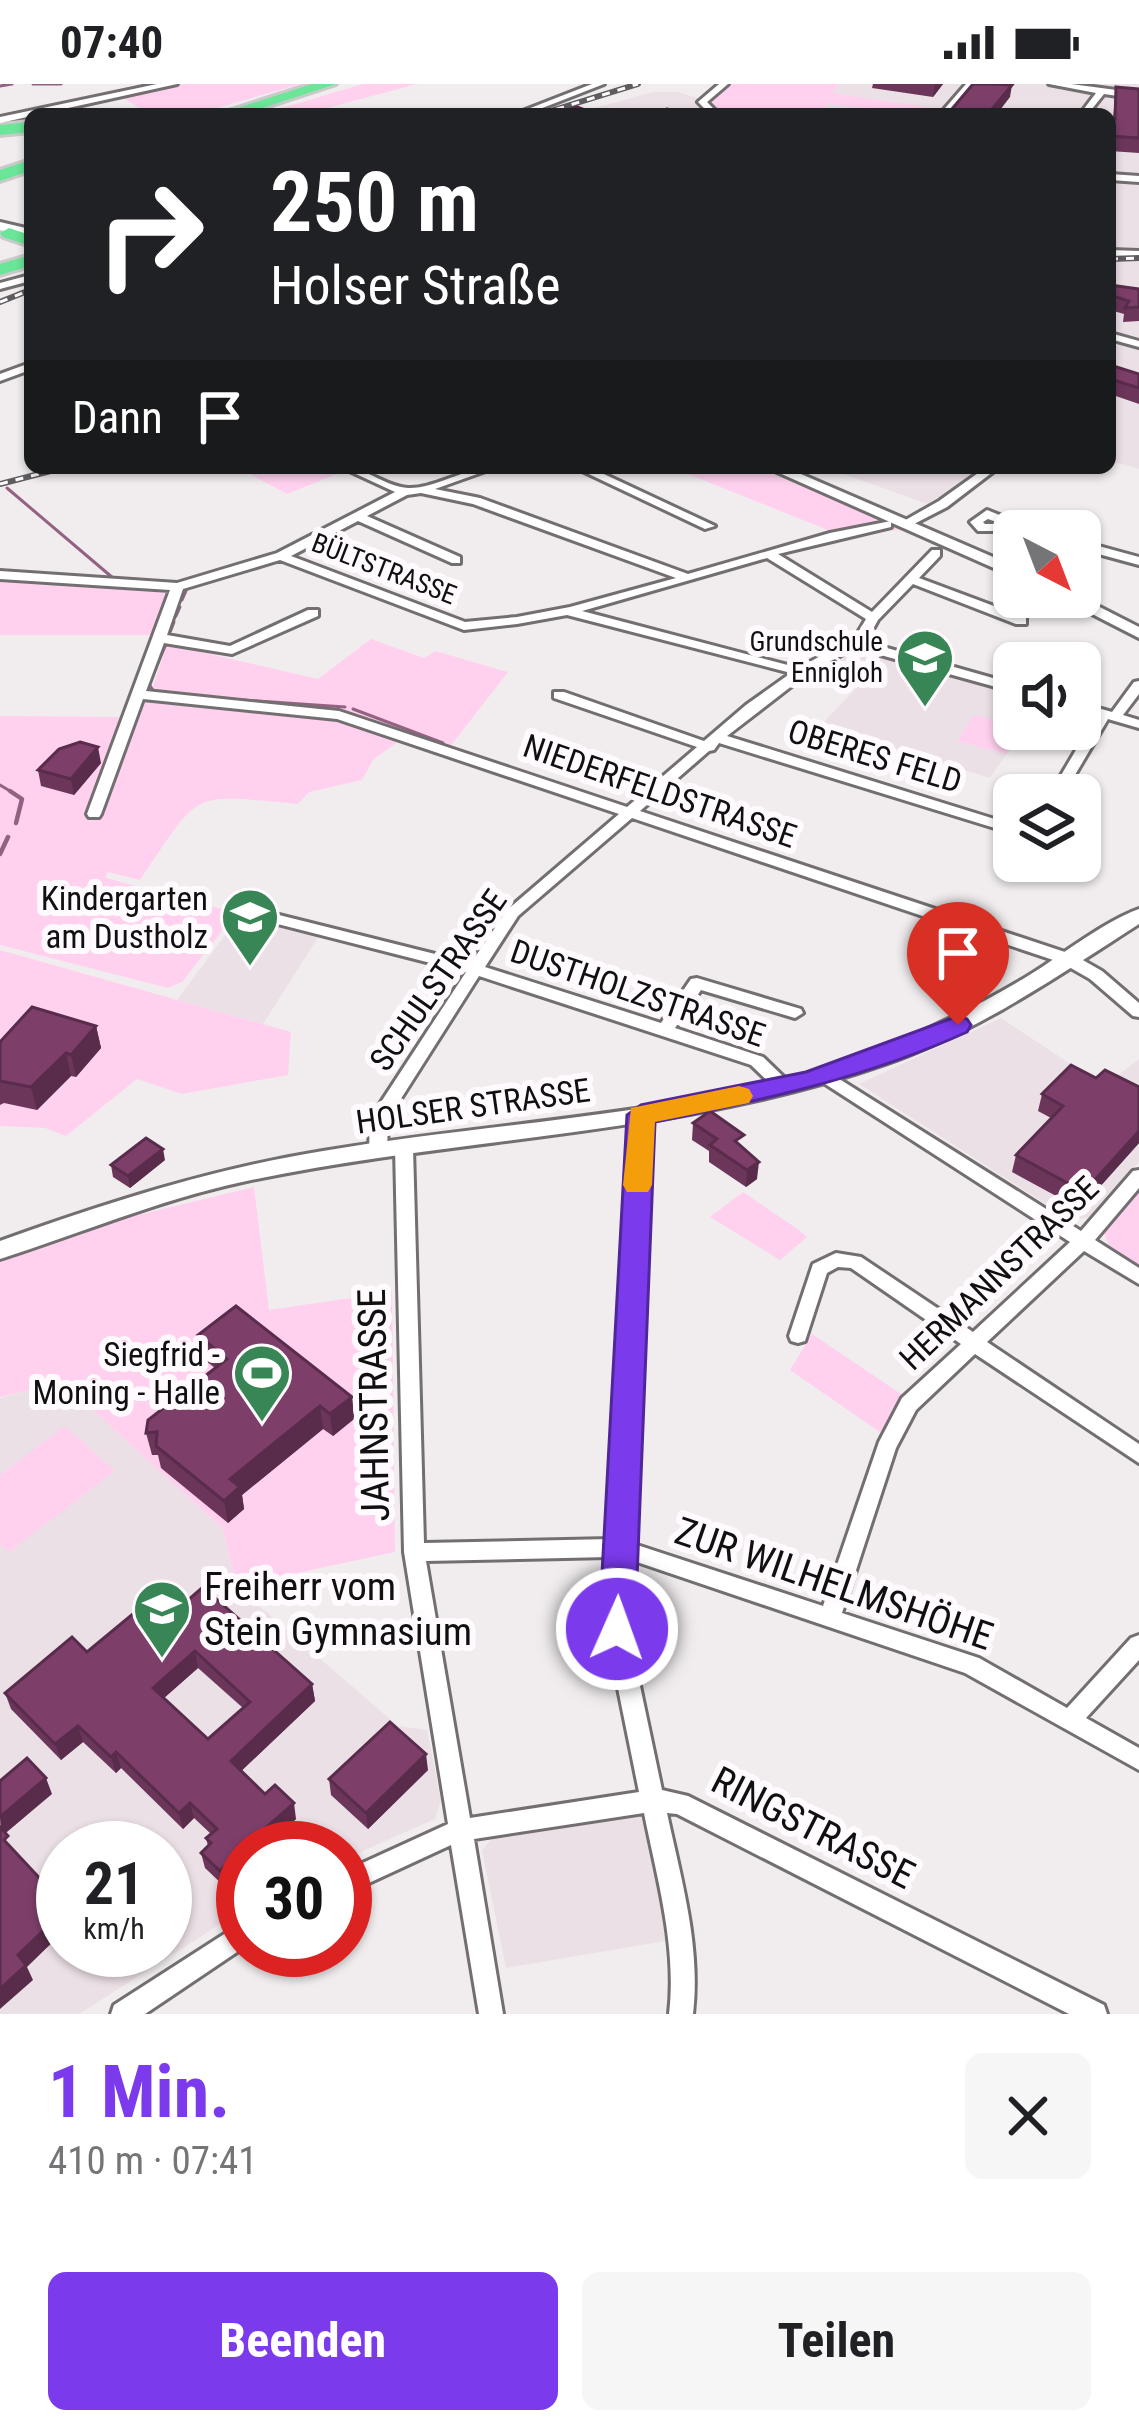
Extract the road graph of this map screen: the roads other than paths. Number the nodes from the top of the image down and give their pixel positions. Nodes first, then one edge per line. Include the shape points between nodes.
1 (172, 84) edge
2 (328, 84) edge
3 (346, 84) edge
4 (600, 84) edge
5 (724, 84) edge
6 (971, 84) edge
7 (1053, 84) edge
8 (1101, 92) junction
9 (1139, 96) edge
10 (283, 98) junction
11 (57, 108) edge
12 (236, 108) edge
13 (248, 108) edge
14 (267, 108) edge
15 (535, 108) edge
16 (708, 108) edge
17 (949, 108) edge
18 (1089, 108) edge
19 (363, 474) edge
20 (469, 474) edge
21 (595, 474) edge
22 (790, 474) edge
23 (984, 474) edge
24 (421, 489) junction
25 (404, 492) junction
26 (358, 516) junction
27 (908, 522) junction
28 (886, 524) dead end
29 (709, 526) dead end
30 (1101, 551) edge
31 (936, 553) dead end
32 (769, 554) junction
33 (281, 556) junction
34 (456, 560) dead end
35 (1139, 561) edge
36 (993, 562) edge
37 (0, 575) edge
38 (683, 576) junction
39 (913, 580) junction
40 (178, 587) junction
41 (566, 611) junction
42 (313, 613) dead end
43 (1101, 614) edge
44 (1021, 621) dead end
45 (868, 628) junction
46 (1139, 633) edge
47 (160, 638) junction
48 (801, 672) junction
49 (993, 682) edge
50 (1139, 685) edge
51 (139, 694) junction
52 (559, 695) dead end
53 (1101, 713) edge
54 (1110, 715) junction
55 (1139, 724) edge
56 (714, 742) junction
57 (1069, 774) edge
58 (632, 813) junction
59 (94, 814) dead end
60 (993, 824) edge
61 (255, 914) dead end
62 (1139, 915) edge
63 (1068, 959) junction
64 (474, 970) junction
65 (1139, 1012) edge
66 (795, 1013) dead end
67 (664, 1030) junction
68 (825, 1076) junction
69 (784, 1088) junction
70 (641, 1115) junction
71 (404, 1148) junction
72 (378, 1152) junction
73 (1139, 1176) edge
74 (1083, 1241) junction
75 (0, 1250) edge
76 (1139, 1277) edge
77 (798, 1336) dead end
78 (974, 1340) junction
79 (1139, 1455) edge
80 (620, 1548) junction
81 (414, 1552) junction
82 (830, 1617) junction
83 (1139, 1645) edge
84 (1070, 1720) junction
85 (1139, 1760) edge
86 (656, 1800) junction
87 (457, 1831) junction
88 (372, 1870) edge
89 (216, 1952) edge
90 (123, 2014) edge
91 (491, 2014) edge
92 (681, 2014) edge
93 (1095, 2014) edge

1 - 11 main road
2 - 10 highway
3 - 14 highway
4 - 15 street
5 - 16 street via 702,102
6 - 17 street
7 - 8 street
8 - 9 street
8 - 18 street
10 - 12 highway
10 - 13 highway
19 - 25 street
20 - 24 street
21 - 29 street
22 - 27 main road
23 - 27 street
24 - 25 street
24 - 38 street
25 - 26 street
26 - 33 street
26 - 34 street
27 - 36 main road
28 - 32 street, BÜLTSTRASSE
30 - 35 street
31 - 39 street, SCHULSTRASSE
32 - 38 street, BÜLTSTRASSE
32 - 45 street
33 - 40 street, BÜLTSTRASSE
33 - 41 street, BÜLTSTRASSE via 464,626
37 - 40 street, BÜLTSTRASSE
38 - 41 street, BÜLTSTRASSE
39 - 44 street
39 - 45 street, SCHULSTRASSE
40 - 47 street
41 - 48 street
42 - 47 street via 232,650
43 - 46 main road
45 - 48 street, SCHULSTRASSE
45 - 49 street via 882,651
47 - 51 street
48 - 56 street, SCHULSTRASSE
50 - 54 street
51 - 58 street, NIEDERFELDSTRASSE via 339,715
51 - 59 street
52 - 56 street, OBERES FELD
53 - 54 street
54 - 55 street
54 - 57 street
56 - 58 street, SCHULSTRASSE
56 - 60 street, OBERES FELD
58 - 63 street, NIEDERFELDSTRASSE
58 - 64 street, SCHULSTRASSE via 512,914
61 - 64 street, DUSTHOLZSTRASSE
62 - 63 main road, HOLSER STRASSE
63 - 65 street, NIEDERFELDSTRASSE
63 - 68 main road, HOLSER STRASSE via 958,1025
64 - 67 street, DUSTHOLZSTRASSE
64 - 72 street, SCHULSTRASSE via 379,1119
66 - 67 street via 697,983
67 - 69 street, DUSTHOLZSTRASSE via 757,1061
68 - 69 main road, HOLSER STRASSE
68 - 74 street
69 - 70 main road, HOLSER STRASSE
70 - 71 main road, HOLSER STRASSE
70 - 80 street
71 - 72 main road, HOLSER STRASSE
71 - 81 street, JAHNSTRASSE
72 - 75 main road, HOLSER STRASSE via 158,1196
73 - 74 street, HERMANNSTRASSE
74 - 76 street
74 - 78 street, HERMANNSTRASSE
77 - 78 street via 819,1269 845,1260
78 - 79 street
78 - 82 street, HERMANNSTRASSE via 897,1424
80 - 81 street, ZUR WILHELMSHÖHE
80 - 82 street, ZUR WILHELMSHÖHE
80 - 86 street via 617,1629
81 - 87 street, JAHNSTRASSE
82 - 84 street, ZUR WILHELMSHÖHE via 970,1665
83 - 84 street
84 - 85 street, ZUR WILHELMSHÖHE
86 - 87 street, RINGSTRASSE
86 - 92 street via 680,1932
86 - 93 street, RINGSTRASSE via 680,1804
87 - 88 street, RINGSTRASSE
87 - 91 street, JAHNSTRASSE
89 - 90 street

